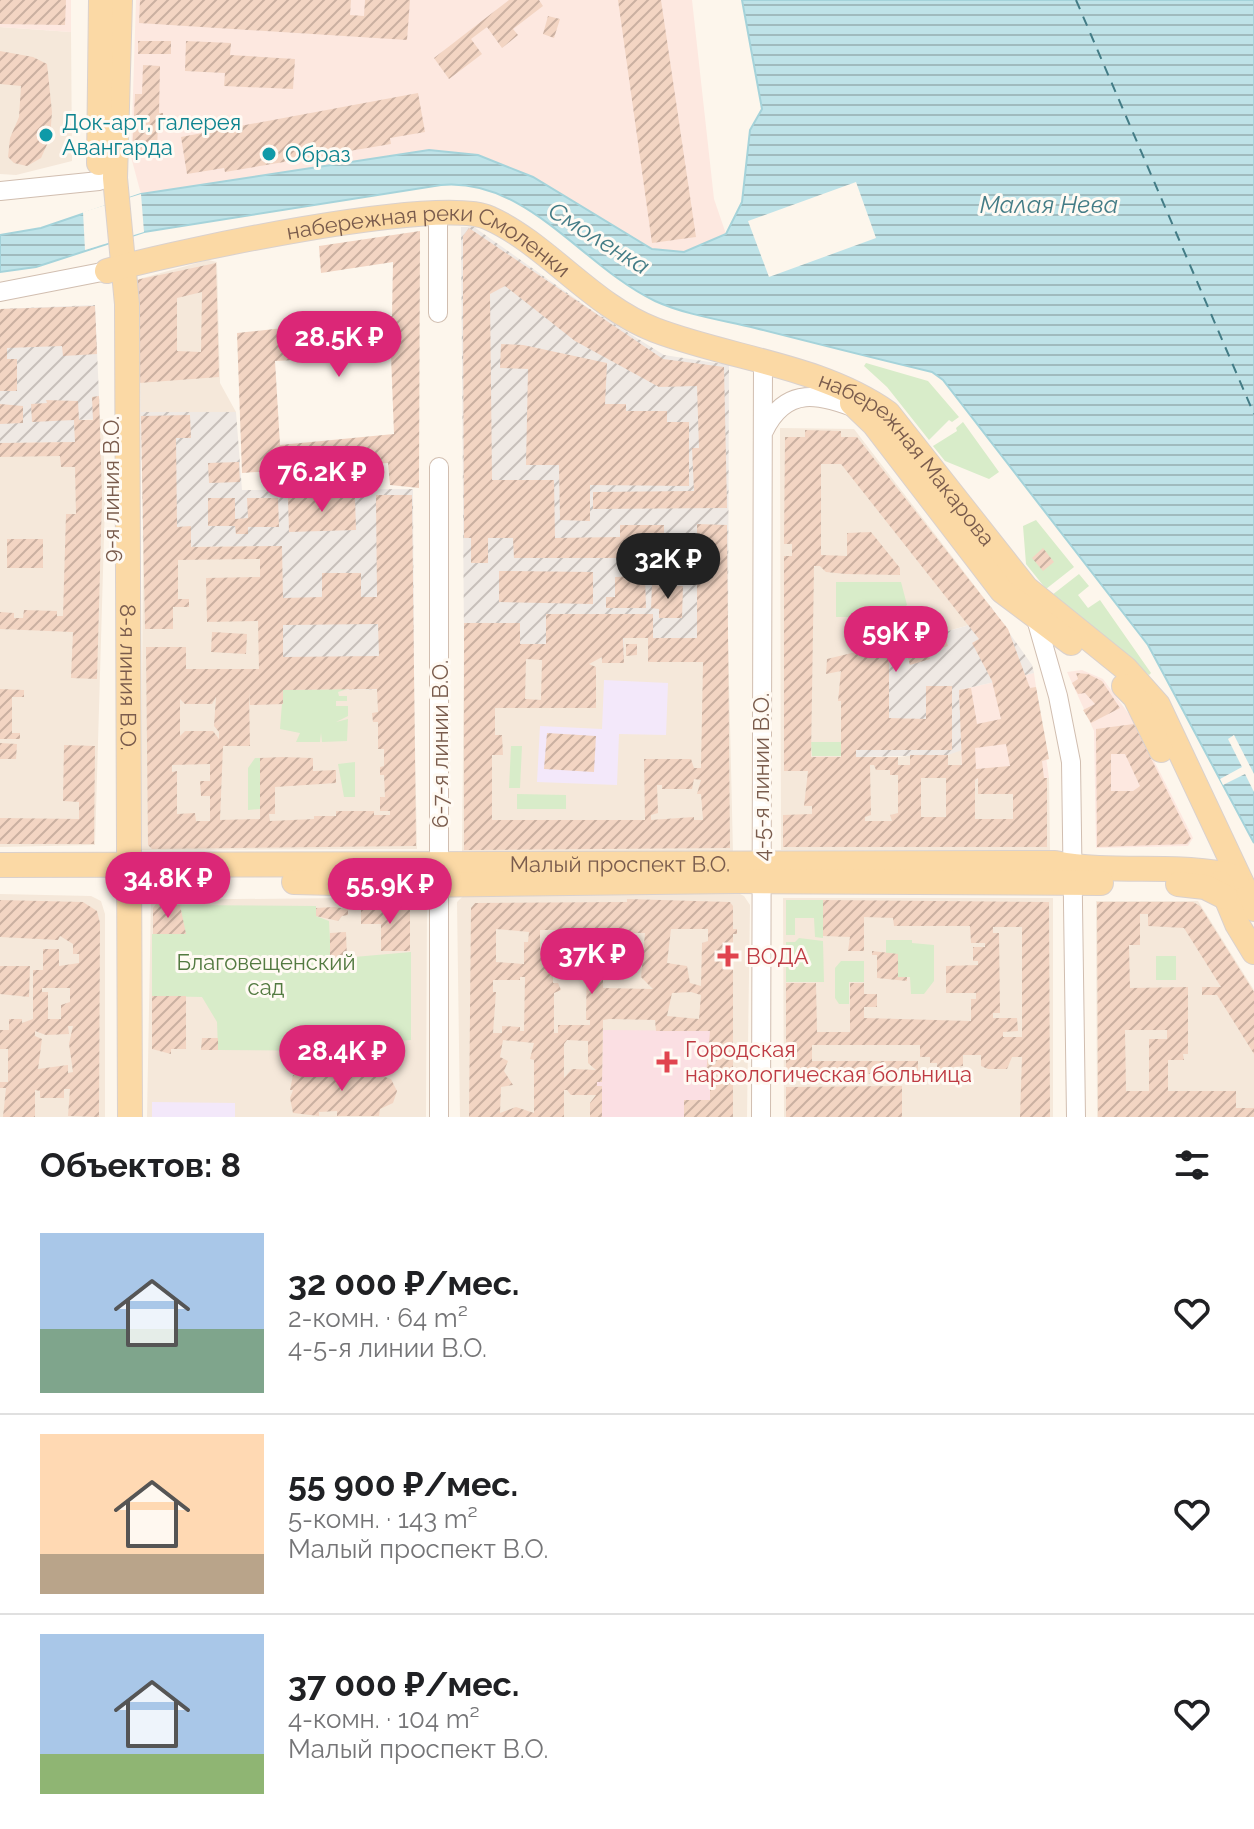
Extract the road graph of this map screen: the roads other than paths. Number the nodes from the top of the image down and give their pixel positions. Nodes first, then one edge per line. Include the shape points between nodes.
1 (101, 0) edge
2 (120, 0) edge
3 (99, 181) junction
4 (0, 191) edge
5 (109, 204) junction
6 (438, 212) junction
7 (115, 268) junction
8 (0, 292) edge
9 (438, 313) dead end
10 (763, 360) junction
11 (834, 387) junction
12 (860, 410) junction
13 (762, 437) junction
14 (439, 467) dead end
15 (1041, 612) junction
16 (0, 865) edge
17 (761, 872) junction
18 (121, 874) junction
19 (441, 875) junction
20 (1074, 875) junction
21 (0, 880) edge
22 (1226, 882) junction
23 (1254, 909) edge
24 (1254, 952) edge
25 (113, 1117) edge
26 (130, 1117) edge
27 (439, 1117) edge
28 (761, 1117) edge
29 (1076, 1117) edge

1 - 3 main road
2 - 5 main road
3 - 4 street
3 - 5 main road
5 - 7 main road, 8-я линия В.О.
6 - 7 main road, набережная реки Смоленки via 296,231
6 - 9 street
6 - 10 main road, набережная реки Смоленки via 469,211 493,219 605,302 651,328
7 - 8 street, набережная реки Смоленки
7 - 18 main road, 8-я линия В.О. via 127,318
10 - 11 main road, набережная реки Смоленки
10 - 13 street, 4-5-я линии В.О.
11 - 12 main road, набережная Макарова
11 - 15 main road, набережная Макарова via 866,397 888,413
12 - 13 street via 818,397 798,398 773,413
12 - 15 main road, набережная Макарова via 1002,591
13 - 17 street, 4-5-я линии В.О.
14 - 19 street, 6-7-я линии В.О.
15 - 20 street via 1071,762
15 - 22 main road, набережная Макарова via 1135,697
16 - 18 main road, Малый проспект В.О.
17 - 19 main road, Малый проспект В.О.
17 - 20 main road, Малый проспект В.О.
17 - 28 street, 4-5-я линии В.О.
18 - 19 main road, Малый проспект В.О.
18 - 21 main road, Малый проспект В.О.
18 - 25 main road
18 - 26 main road, 8-я линия В.О.
19 - 27 street, 6-7-я линии В.О.
20 - 22 main road, Малый проспект В.О. via 1094,871
20 - 29 street
22 - 23 main road, набережная Макарова
22 - 24 main road, набережная Макарова

